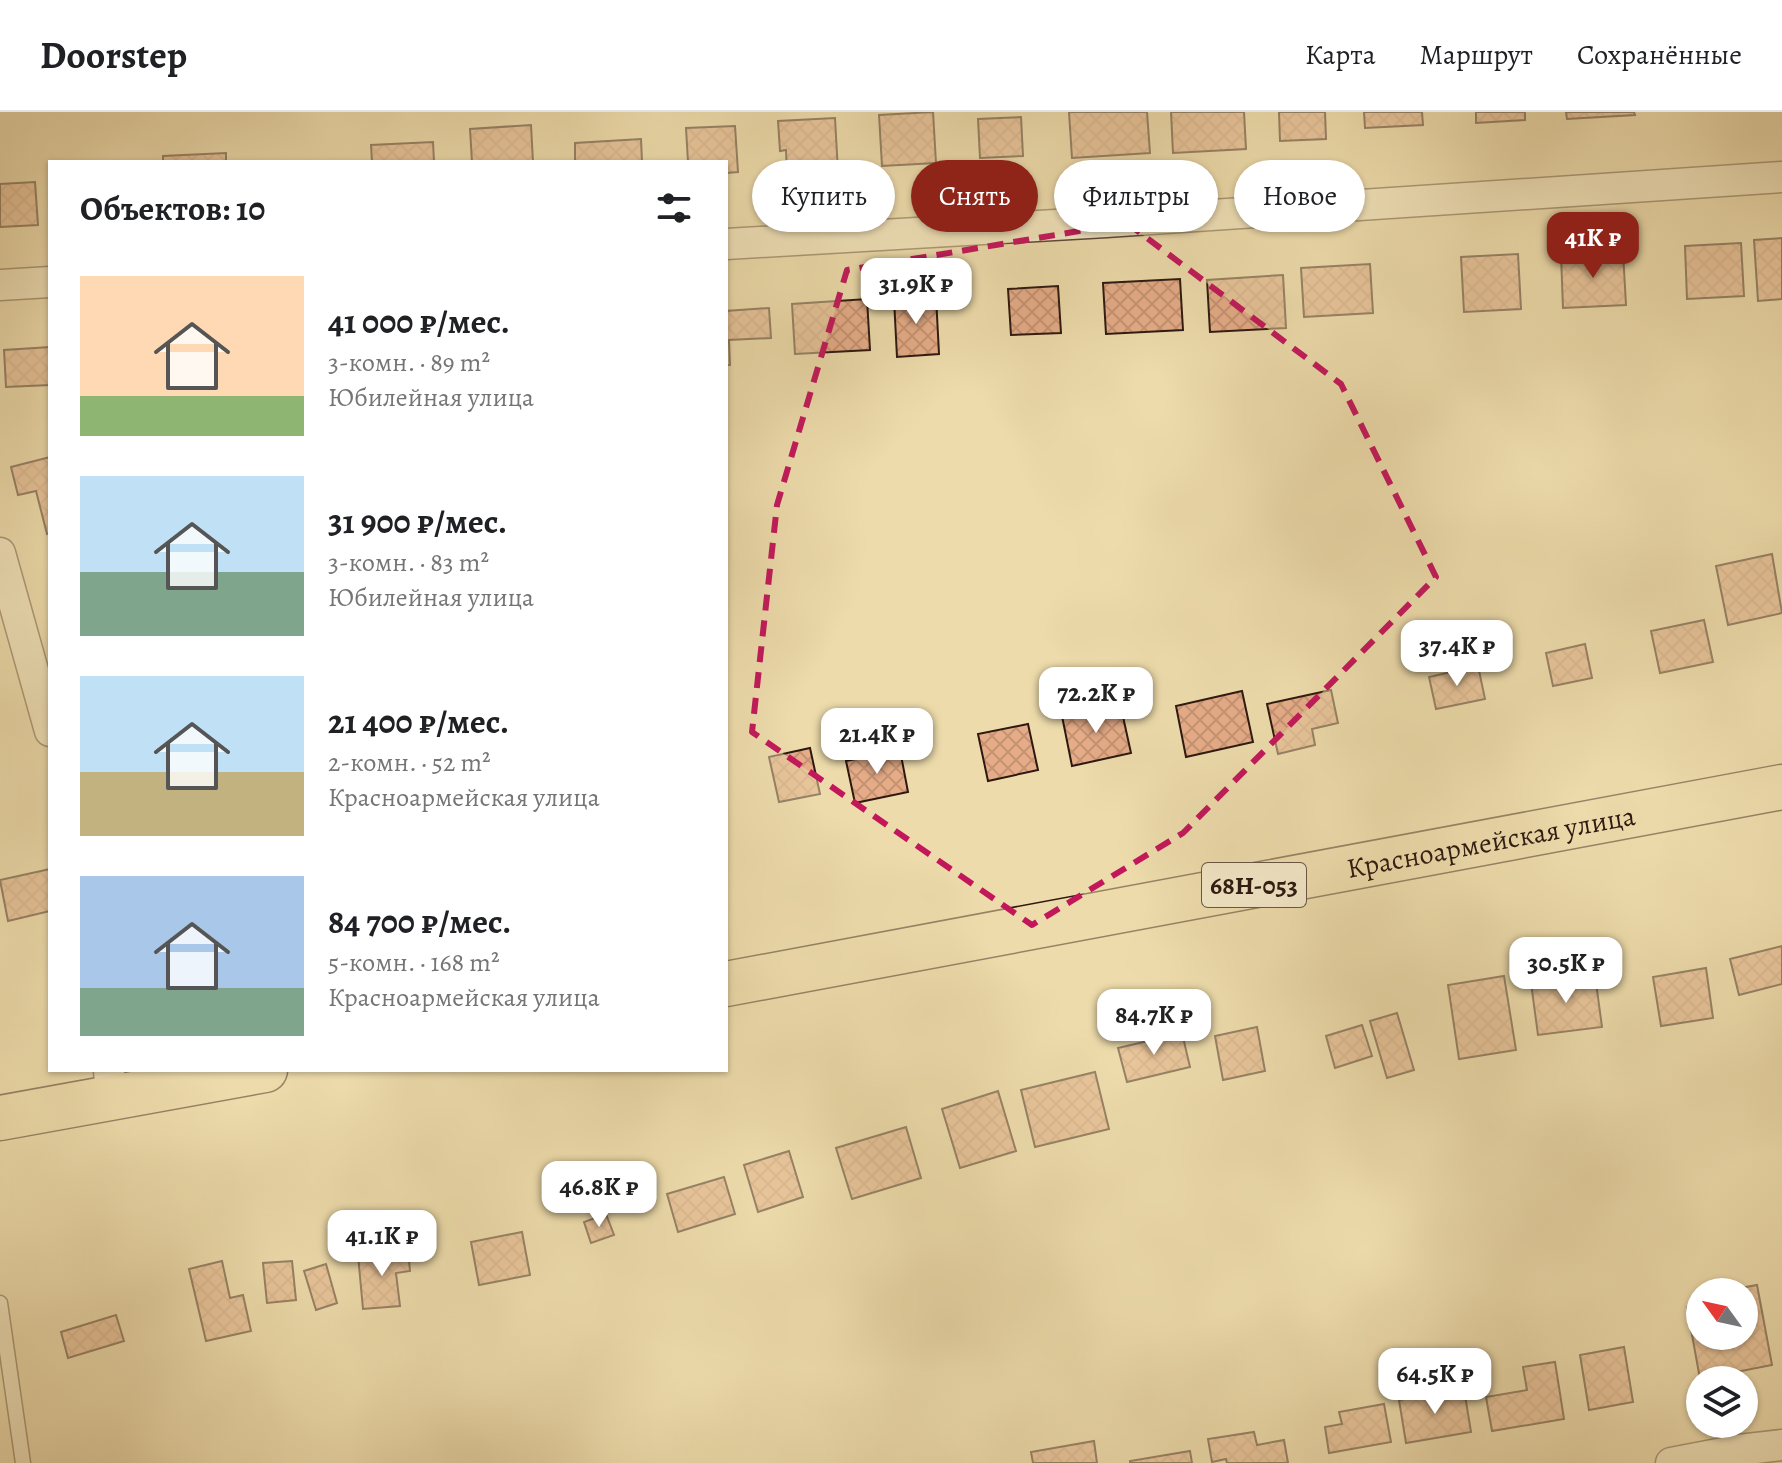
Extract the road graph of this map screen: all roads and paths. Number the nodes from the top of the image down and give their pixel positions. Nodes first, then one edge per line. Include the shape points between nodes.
1 (1782, 177) edge
2 (728, 244) edge
3 (48, 282) edge
4 (0, 285) edge
5 (0, 553) edge
6 (48, 724) edge
7 (1782, 787) edge
8 (728, 984) edge
9 (243, 1072) edge
10 (110, 1084) edge
11 (0, 1118) edge
12 (0, 1303) edge
13 (1782, 1445) edge
14 (23, 1463) edge
15 (1671, 1463) edge

1 - 2 street
3 - 4 street
5 - 6 street
7 - 8 main road, Красноармейская улица / 68Н-053
9 - 10 main road
10 - 11 main road
12 - 14 lane
13 - 15 street

